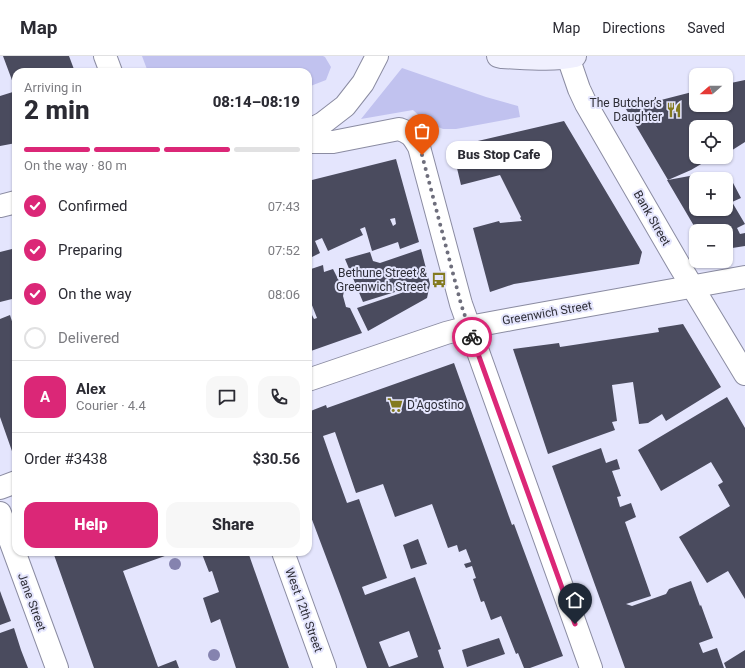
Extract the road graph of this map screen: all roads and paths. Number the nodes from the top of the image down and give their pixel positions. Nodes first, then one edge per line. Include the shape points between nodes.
1 (106, 56) edge
2 (377, 56) edge
3 (498, 56) edge
4 (571, 57) edge
5 (110, 68) edge
6 (312, 129) edge
7 (312, 142) edge
8 (12, 203) edge
9 (0, 206) edge
10 (745, 277) edge
11 (693, 286) junction
12 (469, 327) junction
13 (745, 374) edge
14 (312, 379) edge
15 (12, 484) edge
16 (0, 488) edge
17 (0, 514) edge
18 (12, 546) edge
19 (16, 556) edge
20 (284, 556) edge
21 (57, 668) edge
22 (325, 668) edge
23 (591, 668) edge

1 - 5 street
2 - 6 street via 363,83 345,106
3 - 4 main road via 539,59
4 - 11 street, Bank Street via 579,89 586,104
7 - 12 street via 333,142 399,129 412,136 419,147
8 - 9 street
10 - 11 street, Greenwich Street
11 - 12 street, Greenwich Street
11 - 13 street, Bank Street
12 - 14 street, Greenwich Street
12 - 23 street
15 - 16 street
17 - 18 street, Jane Street
19 - 21 street, Jane Street
20 - 22 street, West 12th Street

